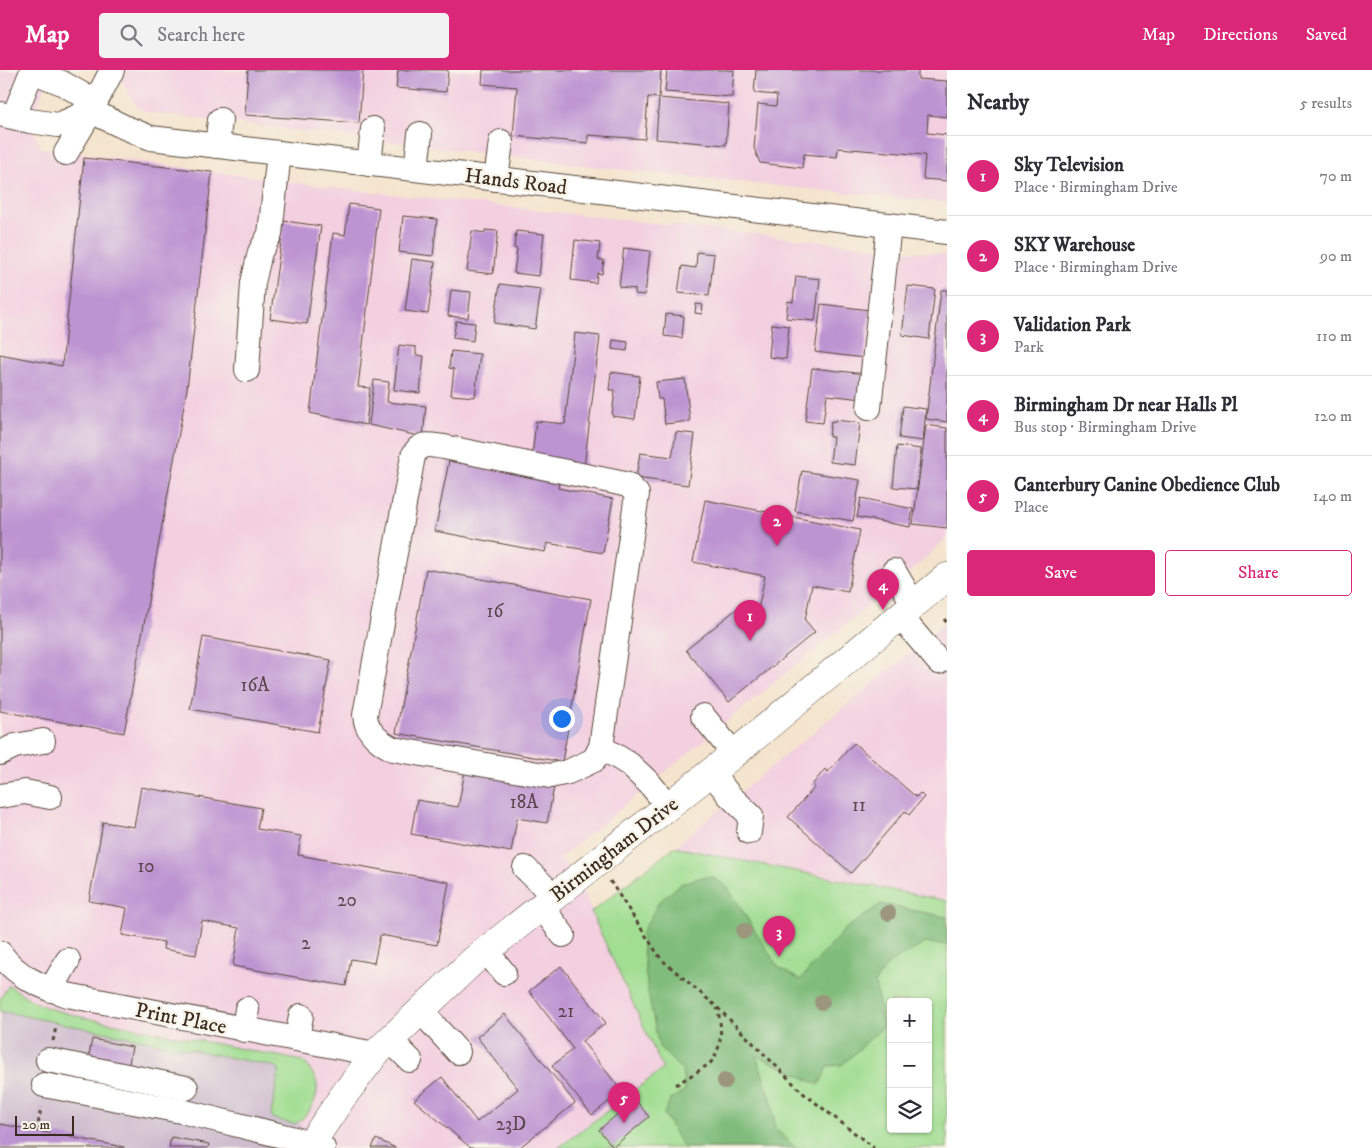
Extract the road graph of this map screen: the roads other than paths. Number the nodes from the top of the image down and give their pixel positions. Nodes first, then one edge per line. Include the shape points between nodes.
1 (112, 70) edge
2 (91, 111) junction
3 (7, 115) edge
4 (220, 120) dead end
5 (373, 129) dead end
6 (420, 134) dead end
7 (501, 142) dead end
8 (217, 146) junction
9 (66, 153) dead end
10 (279, 153) junction
11 (369, 164) junction
12 (416, 169) junction
13 (496, 178) junction
14 (889, 225) junction
15 (947, 232) edge
16 (247, 370) dead end
17 (869, 408) dead end
18 (894, 571) dead end
19 (947, 577) edge
20 (907, 611) junction
21 (939, 662) dead end
22 (703, 716) dead end
23 (43, 741) dead end
24 (601, 747) junction
25 (0, 753) edge
26 (734, 754) junction
27 (711, 772) junction
28 (0, 796) edge
29 (50, 797) dead end
30 (668, 806) junction
31 (749, 832) dead end
32 (525, 868) dead end
33 (548, 901) junction
34 (563, 935) dead end
35 (486, 951) junction
36 (3, 960) edge
37 (68, 960) dead end
38 (504, 973) dead end
39 (51, 990) junction
40 (420, 1010) junction
41 (301, 1016) dead end
42 (297, 1040) junction
43 (382, 1046) junction
44 (458, 1052) dead end
45 (410, 1060) dead end
46 (134, 1064) dead end
47 (44, 1085) dead end
48 (181, 1111) junction
49 (314, 1146) edge

1 - 2 street
2 - 3 street via 58,125
2 - 3 street via 83,95 32,71
2 - 8 street, Hands Road via 151,138
2 - 9 street
4 - 8 street
5 - 11 street
6 - 12 street
7 - 13 street
8 - 10 street, Hands Road
10 - 11 street, Hands Road
10 - 16 street via 270,234 260,252 253,282
11 - 12 street, Hands Road
12 - 13 street, Hands Road
13 - 14 street, Hands Road
14 - 15 street, Hands Road
14 - 17 street
18 - 20 street
19 - 20 main road, Birmingham Drive
20 - 21 street
20 - 26 main road, Birmingham Drive
22 - 26 street
23 - 25 street via 15,746
24 - 24 street via 594,760 550,776 392,749 377,739 366,724 365,715 412,456 420,446 444,447 615,482 628,485 637,494
24 - 30 street via 629,764
26 - 27 main road, Birmingham Drive
27 - 30 main road, Birmingham Drive
27 - 31 street via 751,816
28 - 29 street via 25,792
30 - 33 main road, Birmingham Drive
32 - 33 street
33 - 34 street
33 - 35 main road, Birmingham Drive
35 - 38 street
35 - 40 main road, Birmingham Drive
36 - 39 street, Print Place via 24,978
37 - 39 street
39 - 42 street, Print Place via 92,1001 245,1019
40 - 43 main road, Birmingham Drive
40 - 44 street
41 - 42 street
42 - 43 street, Print Place
43 - 45 street
43 - 49 main road, Birmingham Drive
46 - 48 street via 49,1054 187,1081
47 - 48 street
48 - 49 street

